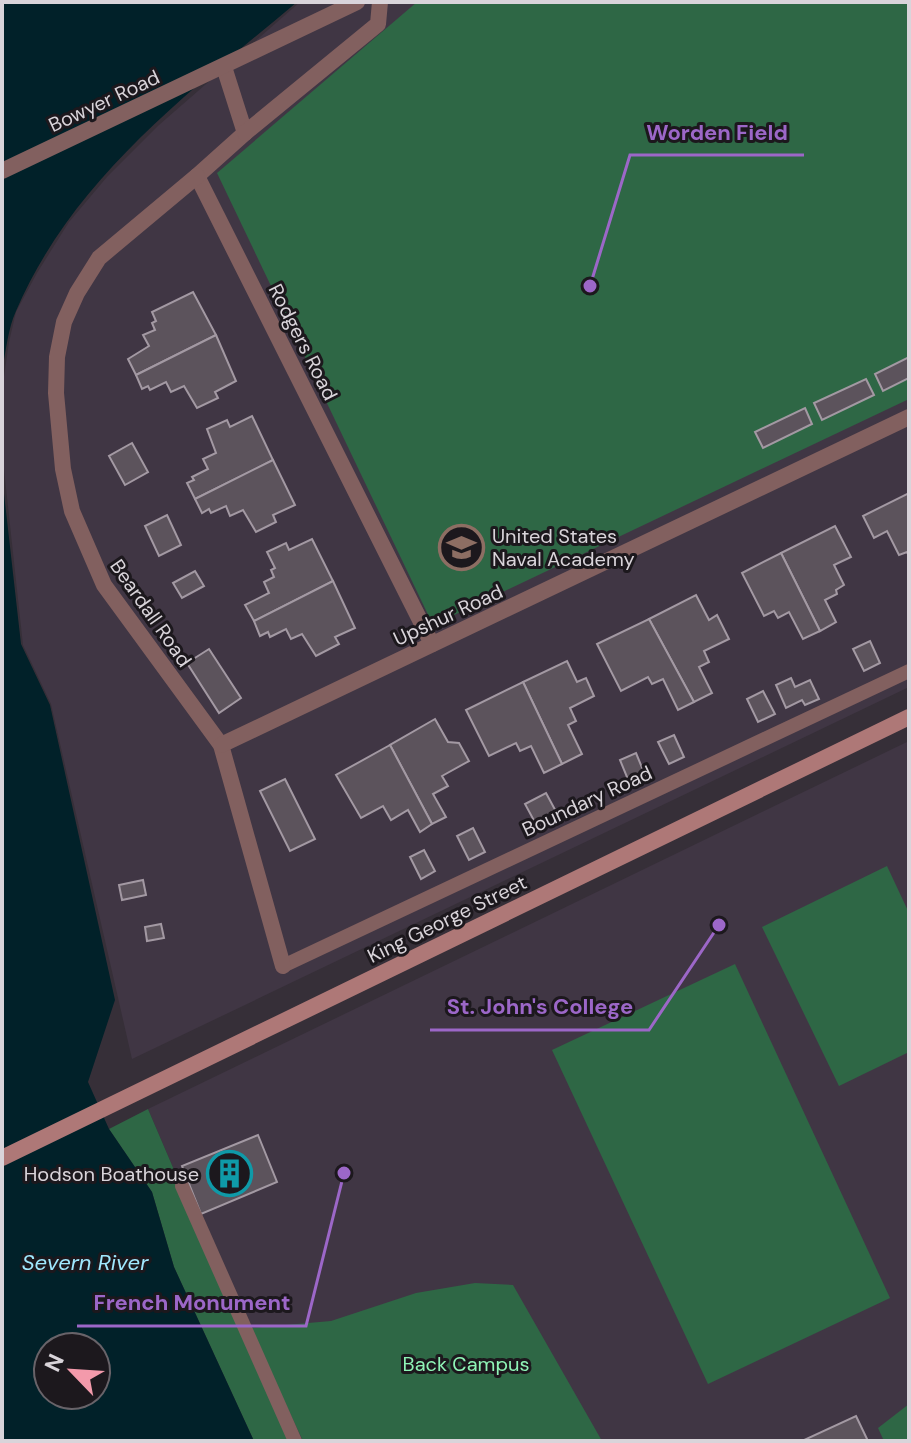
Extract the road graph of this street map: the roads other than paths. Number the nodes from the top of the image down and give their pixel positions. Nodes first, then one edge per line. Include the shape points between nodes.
1 (357, 2) edge
2 (380, 2) edge
3 (224, 67) junction
4 (245, 133) junction
5 (2, 171) edge
6 (197, 176) junction
7 (909, 417) edge
8 (432, 644) junction
9 (909, 671) edge
10 (909, 717) edge
11 (221, 745) junction
12 (283, 966) joint
13 (2, 1158) edge
14 (182, 1186) dead end
15 (295, 1441) edge

1 - 3 street, Bowyer Road
2 - 4 street via 378,24
3 - 4 street
3 - 5 street, Bowyer Road
4 - 6 street
6 - 8 street, Rodgers Road
6 - 11 street, Beardall Road via 99,258 64,322 56,393 63,469 90,556 104,585
7 - 8 street, Upshur Road
8 - 11 street, Upshur Road
9 - 12 lane, Boundary Road
10 - 13 main road, King George Street
11 - 12 street, Beardall Road
14 - 15 lane

